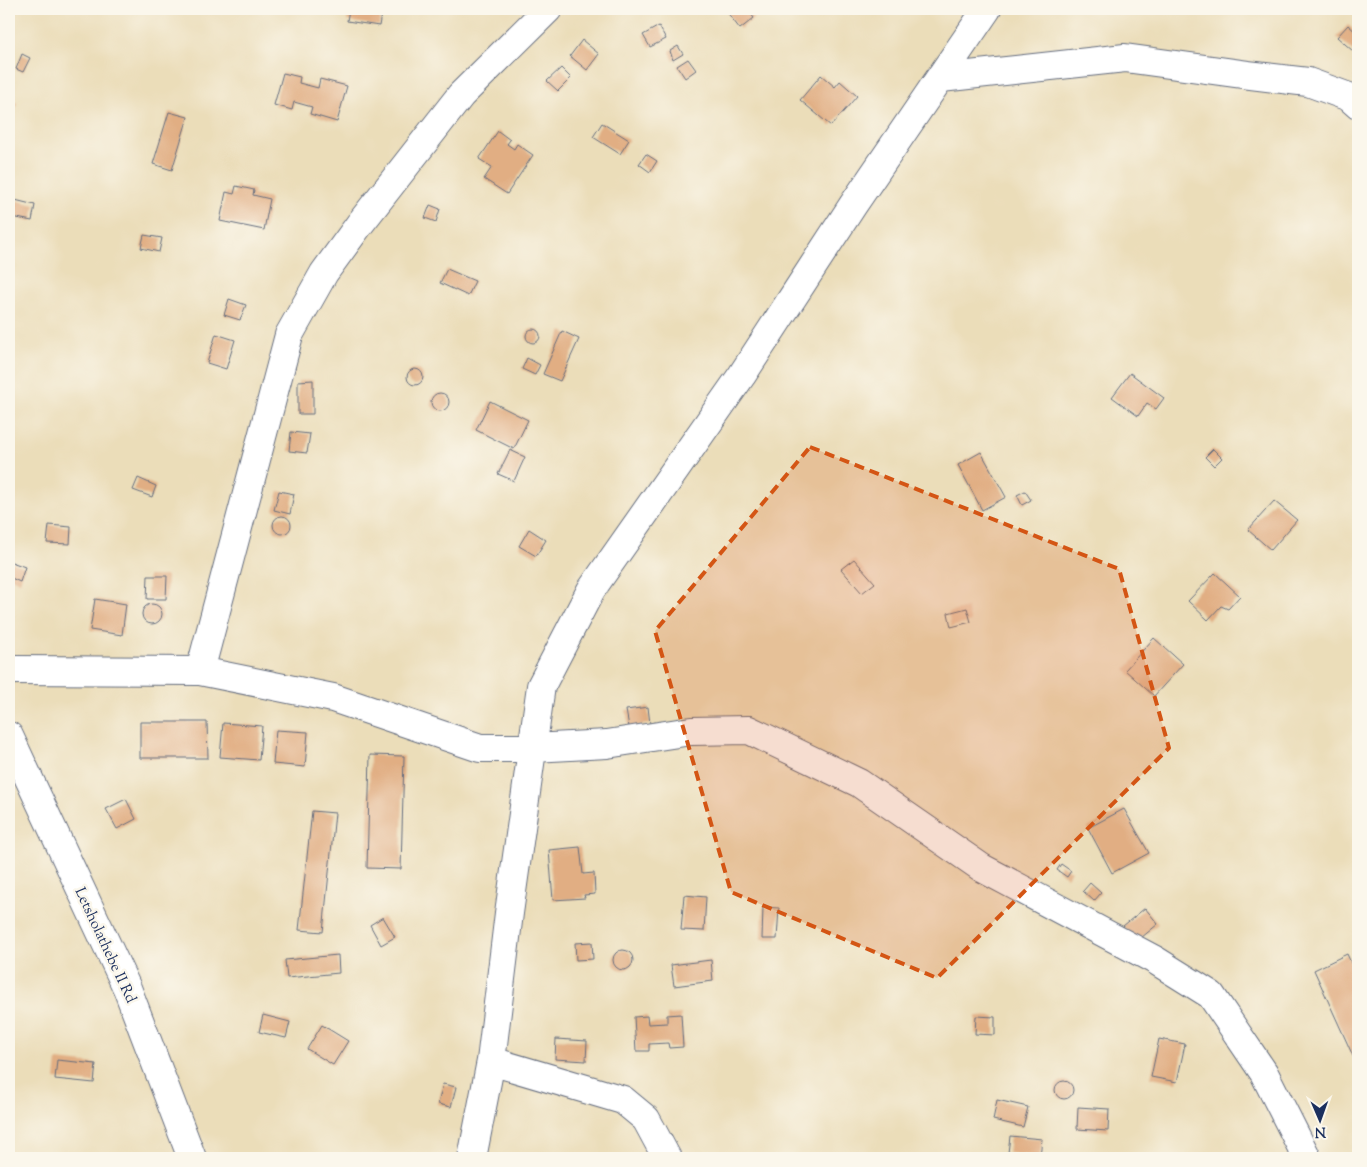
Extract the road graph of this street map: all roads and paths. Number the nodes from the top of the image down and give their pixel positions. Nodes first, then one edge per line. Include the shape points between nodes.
1 (548, 9) edge
2 (988, 9) edge
3 (941, 78) junction
4 (1358, 105) edge
5 (9, 670) edge
6 (200, 672) junction
7 (9, 736) edge
8 (532, 748) junction
9 (491, 1061) junction
10 (192, 1158) edge
11 (472, 1158) edge
12 (667, 1158) edge
13 (1306, 1158) edge

1 - 6 street via 461,95 324,273 289,335
2 - 3 street
3 - 4 street via 1125,58 1308,82 1349,97
3 - 8 street via 742,374 591,590 541,686
5 - 6 street
6 - 8 street via 333,698 480,748
7 - 10 street, Letsholathebe II Rd via 127,988
8 - 9 street
8 - 13 street via 607,744 691,731 749,730 859,783 982,868 1155,960 1210,995 1264,1073
9 - 11 street
9 - 12 street via 623,1100 646,1119

